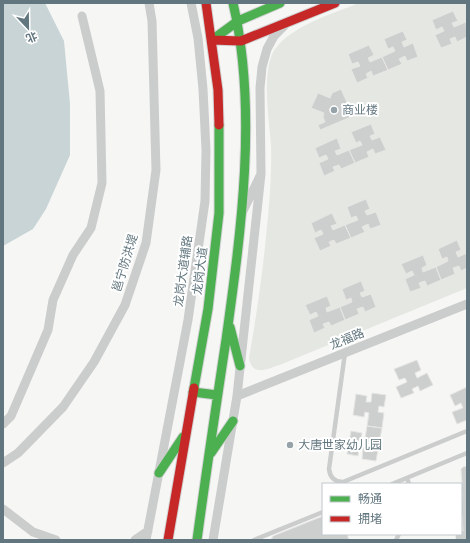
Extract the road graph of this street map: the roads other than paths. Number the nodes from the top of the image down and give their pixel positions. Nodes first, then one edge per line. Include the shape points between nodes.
1 (149, 3) edge
2 (191, 3) edge
3 (206, 3) edge
4 (233, 3) edge
5 (280, 3) edge
6 (335, 3) edge
7 (82, 16) dead end
8 (238, 21) junction
9 (285, 24) junction
10 (212, 40) junction
11 (241, 41) junction
12 (260, 174) junction
13 (242, 214) junction
14 (467, 304) edge
15 (229, 322) junction
16 (345, 353) junction
17 (240, 366) junction
18 (193, 392) junction
19 (217, 395) junction
20 (237, 396) junction
21 (233, 421) junction
22 (3, 424) edge
23 (467, 431) edge
24 (186, 433) junction
25 (467, 453) edge
26 (209, 456) junction
27 (3, 462) edge
28 (159, 473) junction
29 (407, 478) junction
30 (394, 483) edge
31 (409, 483) edge
32 (3, 509) edge
33 (322, 512) edge
34 (147, 535) edge
35 (56, 540) edge
36 (135, 540) edge
37 (168, 540) edge
38 (197, 540) edge
39 (213, 540) edge
40 (254, 540) edge

1 - 27 street, 邕宁防洪堤 via 152,21 156,170 146,243 125,305 94,362 63,407 18,453
2 - 28 street, 龙岗大道辅路 via 198,38 203,89 205,201 188,320
3 - 10 main road, 龙岗大道
4 - 8 main road
5 - 8 main road
6 - 9 main road
7 - 22 street via 100,92 102,183 91,228 73,255 53,300 48,330 11,416
8 - 10 main road
8 - 11 main road
9 - 11 main road
9 - 12 street via 267,49 262,67
10 - 11 main road
10 - 18 main road, 龙岗大道 via 218,90 219,213 208,309
11 - 13 main road via 245,152
12 - 13 street
12 - 17 street
13 - 15 main road
14 - 16 street, 龙福路
15 - 17 main road
15 - 19 main road
16 - 20 street, 龙福路
16 - 23 lane via 329,469 334,480 343,482
17 - 20 street
18 - 19 main road
18 - 24 main road, 龙岗大道
19 - 26 main road
20 - 21 street
21 - 26 main road
21 - 39 street
24 - 28 main road
24 - 37 main road, 龙岗大道
25 - 29 lane
26 - 38 main road
28 - 34 street, 龙岗大道辅路
29 - 30 lane
29 - 31 lane
32 - 35 street via 33,532
33 - 40 lane
34 - 36 street

